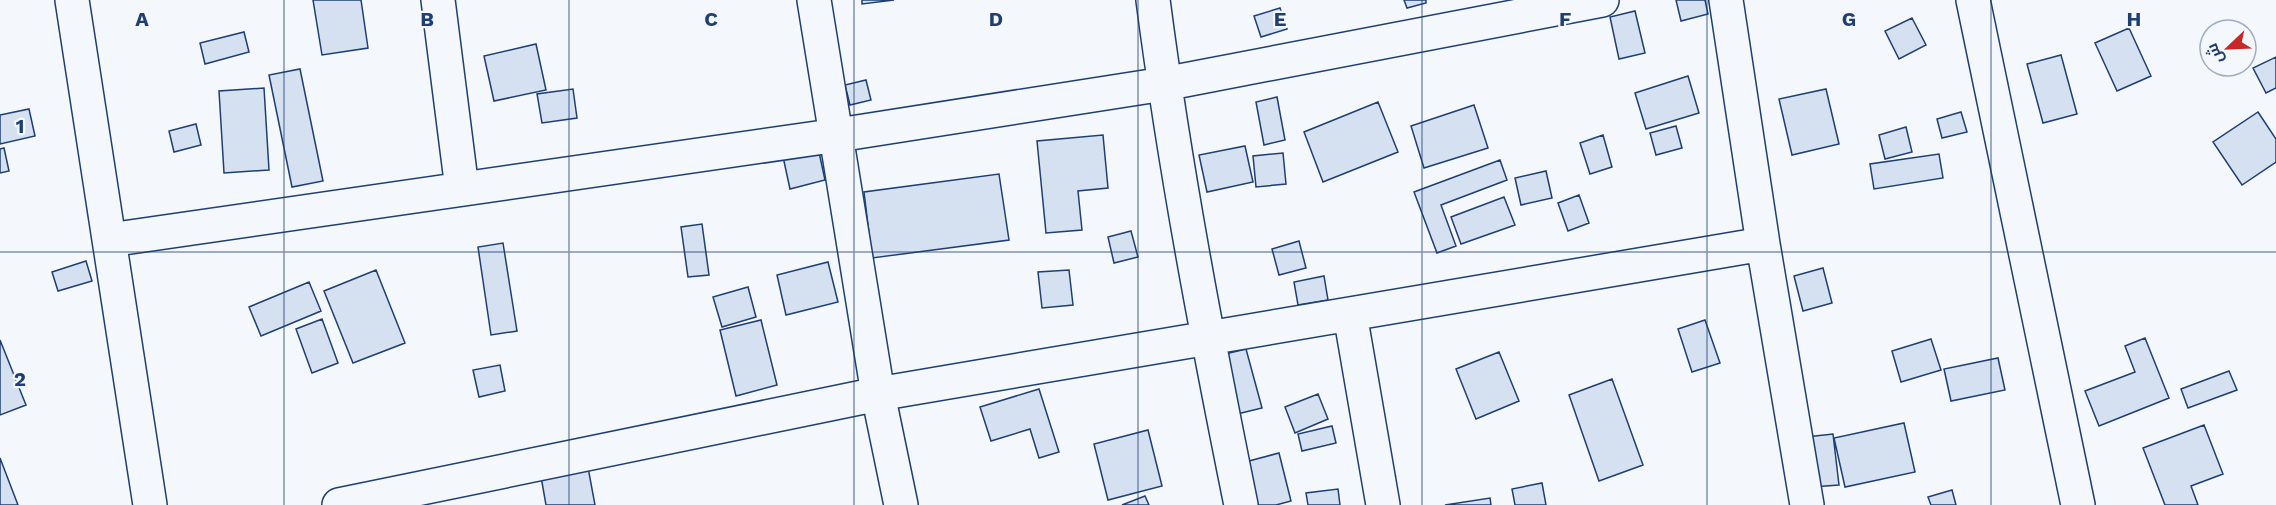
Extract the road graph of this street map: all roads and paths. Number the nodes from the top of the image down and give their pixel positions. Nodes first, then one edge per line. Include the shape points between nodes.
1 (72, 0) edge
2 (438, 0) edge
3 (814, 0) edge
4 (1153, 0) edge
5 (1602, 0) edge
6 (1726, 0) edge
7 (1977, 2) edge
8 (1164, 84) junction
9 (837, 135) junction
10 (462, 189) junction
11 (109, 240) junction
12 (1763, 244) junction
13 (1350, 314) junction
14 (1207, 339) junction
15 (878, 394) junction
16 (150, 505) edge
17 (339, 505) edge
18 (901, 505) edge
19 (1241, 505) edge
20 (1383, 505) edge
21 (1807, 505) edge
22 (2078, 505) edge

1 - 11 street
2 - 10 street
3 - 9 street
4 - 8 street
5 - 8 street
6 - 12 street
7 - 22 street
8 - 9 street
8 - 14 street
9 - 10 street
9 - 15 street
10 - 11 street
11 - 16 street
12 - 13 street
12 - 21 street
13 - 14 street
13 - 20 street
14 - 15 street
14 - 19 street
15 - 17 street
15 - 18 street

